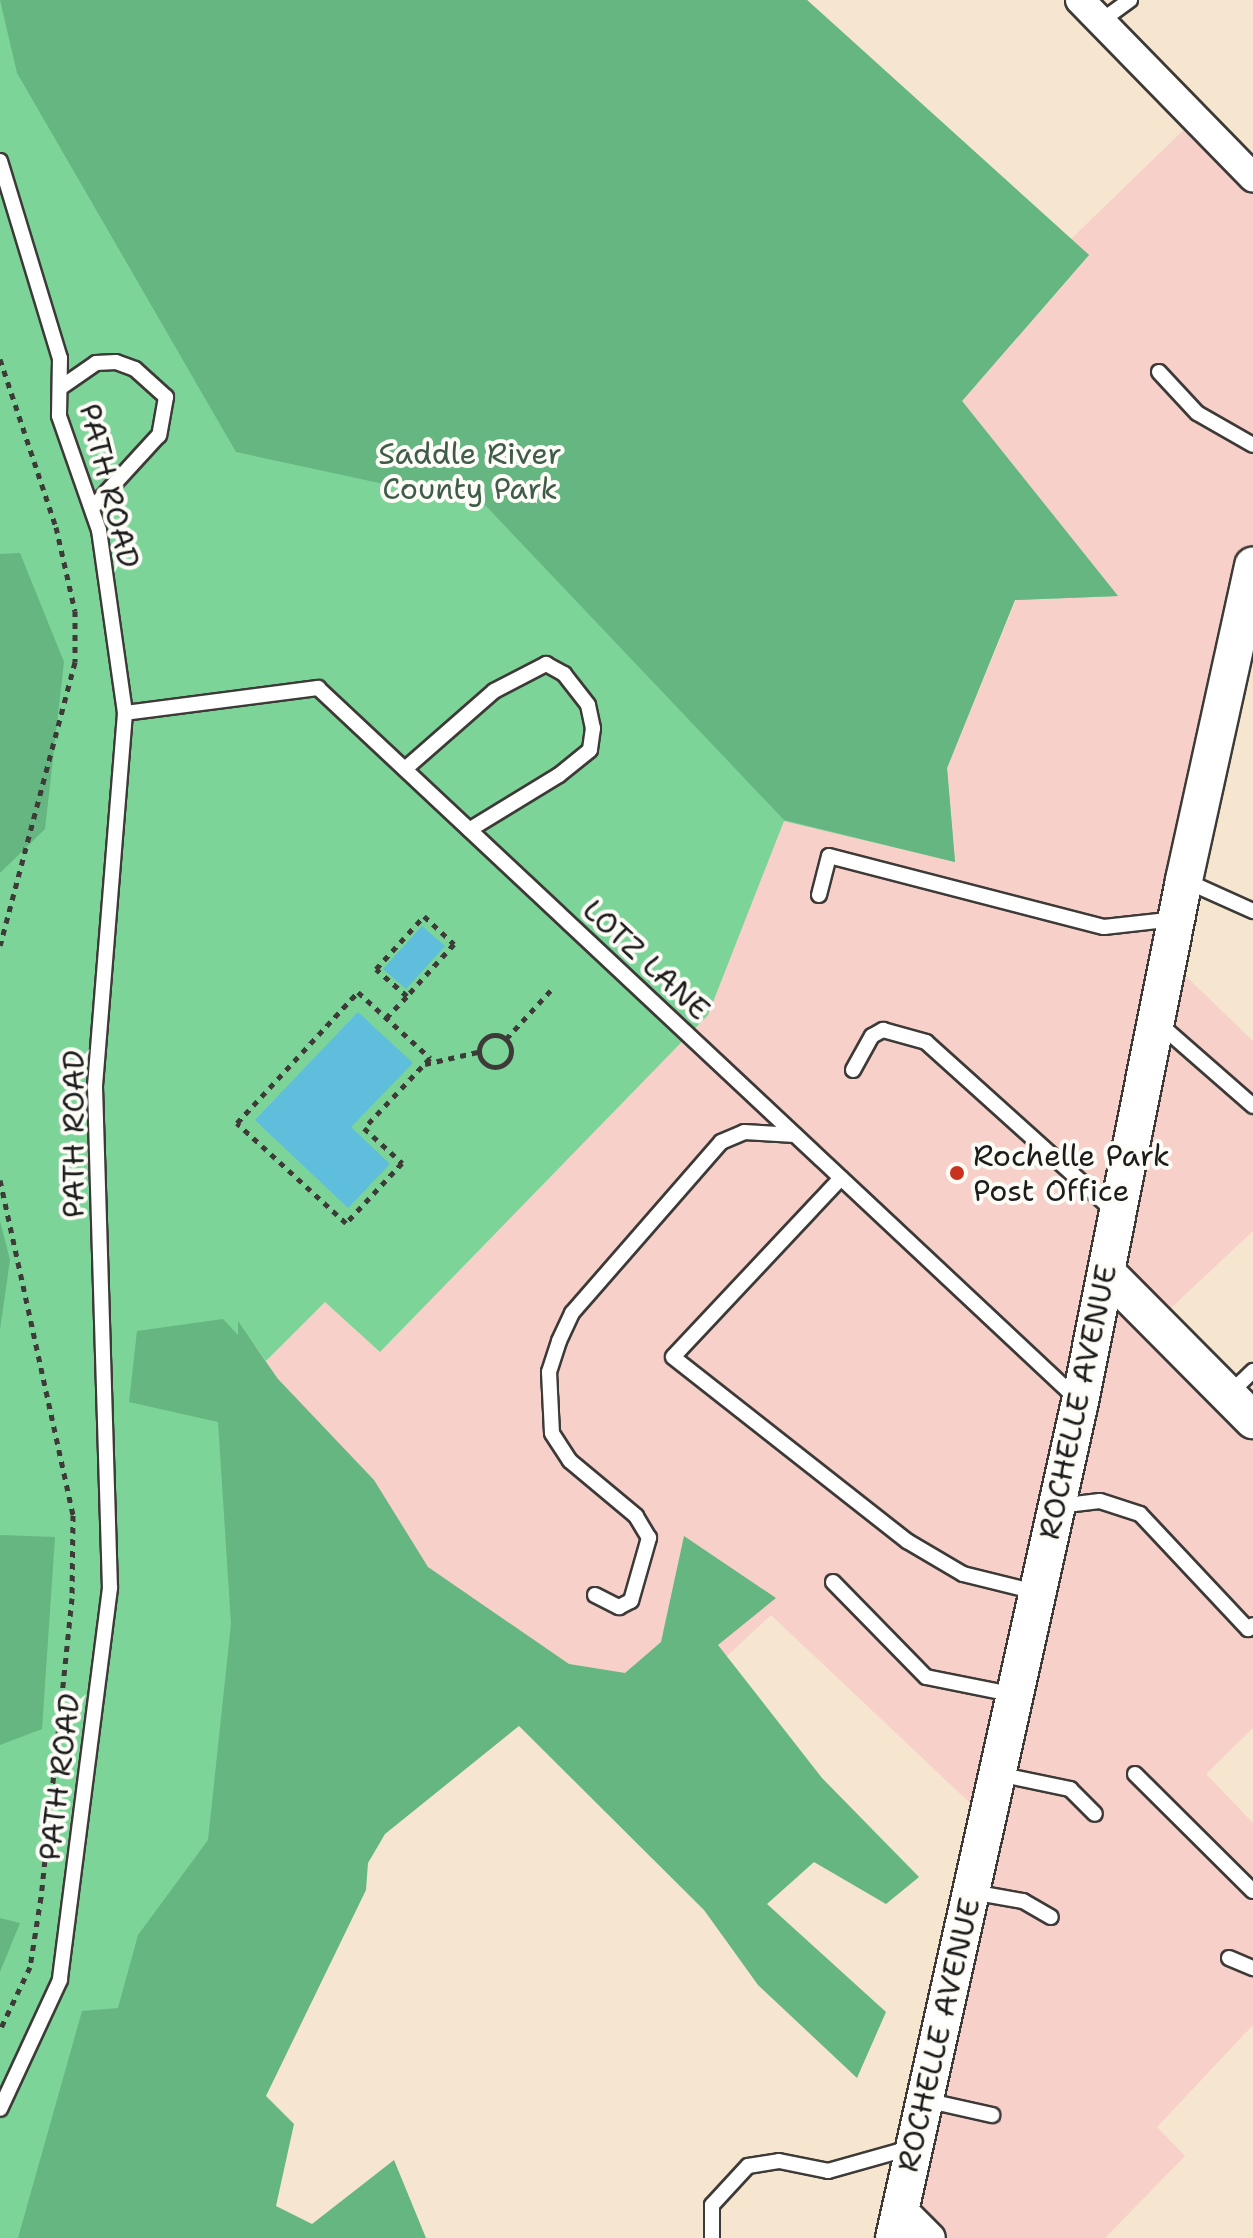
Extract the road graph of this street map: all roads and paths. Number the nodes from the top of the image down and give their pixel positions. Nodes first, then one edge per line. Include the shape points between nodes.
1 (1080, 0) edge
2 (1130, 0) edge
3 (1101, 21) junction
4 (0, 161) edge
5 (1253, 177) edge
6 (0, 359) edge
7 (1159, 372) dead end
8 (60, 388) junction
9 (1253, 445) edge
10 (92, 508) junction
11 (1253, 565) edge
12 (125, 713) junction
13 (405, 769) junction
14 (469, 830) junction
15 (1184, 880) junction
16 (819, 895) dead end
17 (1253, 911) edge
18 (1176, 919) junction
19 (0, 945) edge
20 (551, 990) dead end
21 (407, 996) junction
22 (386, 1018) junction
23 (1156, 1021) junction
24 (506, 1039) junction
25 (478, 1052) junction
26 (424, 1064) junction
27 (853, 1070) dead end
28 (1253, 1106) edge
29 (795, 1135) junction
30 (841, 1178) junction
31 (0, 1180) edge
32 (1117, 1214) junction
33 (1106, 1272) junction
34 (1240, 1383) edge
35 (1080, 1402) junction
36 (1253, 1420) edge
37 (1057, 1506) junction
38 (833, 1582) dead end
39 (1038, 1593) junction
40 (595, 1595) dead end
41 (1251, 1627) edge
42 (1015, 1695) junction
43 (998, 1774) junction
44 (1135, 1774) dead end
45 (1095, 1814) dead end
46 (1253, 1891) edge
47 (971, 1892) junction
48 (1051, 1917) dead end
49 (1229, 1958) dead end
50 (1253, 1968) edge
51 (0, 2030) edge
52 (925, 2100) junction
53 (0, 2109) edge
54 (992, 2115) dead end
55 (914, 2147) junction
56 (897, 2223) edge
57 (712, 2238) edge
58 (931, 2238) edge

1 - 3 street
2 - 3 lane
3 - 5 street
4 - 8 lane, PATH ROAD via 60,358
6 - 19 path via 56,527 75,611 75,662
7 - 9 lane via 1197,413
8 - 10 lane, PATH ROAD via 59,416
8 - 10 lane via 96,363 116,362 135,369 166,397 159,435
10 - 12 lane, PATH ROAD
11 - 15 street, ROCHELLE AVENUE
12 - 13 lane, LOTZ LANE via 318,688
12 - 53 lane, PATH ROAD via 95,1087 110,1588 60,1980
13 - 14 lane, LOTZ LANE
13 - 14 lane via 494,691 546,664 564,674 588,705 590,750
14 - 29 lane, LOTZ LANE
15 - 17 lane
15 - 18 street, ROCHELLE AVENUE
16 - 18 lane via 829,856 1104,927
18 - 23 street, ROCHELLE AVENUE
20 - 24 path
21 - 21 path via 454,944 424,916 376,969
21 - 22 path
22 - 26 path via 430,1058
22 - 26 path via 358,992 237,1123 346,1223 402,1163 364,1128
23 - 28 lane
23 - 32 street, ROCHELLE AVENUE
24 - 25 path via 489,1036
24 - 25 path via 511,1052 502,1065 486,1065
25 - 26 path
27 - 32 lane via 872,1036 883,1030 926,1042
29 - 30 lane, LOTZ LANE
29 - 40 lane via 744,1132 721,1142 572,1313 559,1341 549,1372 552,1433 570,1461 636,1516 649,1538 631,1601 619,1607
30 - 35 lane, LOTZ LANE
30 - 39 lane via 673,1357 907,1541 963,1574
31 - 51 path via 60,1444 73,1529 72,1598 41,1897 30,1967
32 - 33 street, ROCHELLE AVENUE
33 - 34 street
33 - 35 street, ROCHELLE AVENUE
34 - 36 street
35 - 37 street, ROCHELLE AVENUE
37 - 39 street, ROCHELLE AVENUE
37 - 41 lane via 1100,1501 1140,1514
38 - 42 lane via 926,1677
39 - 42 street, ROCHELLE AVENUE
42 - 43 street, ROCHELLE AVENUE
43 - 45 lane via 1070,1789
43 - 47 street, ROCHELLE AVENUE
44 - 46 lane
47 - 48 lane via 1023,1901
47 - 52 street, ROCHELLE AVENUE
49 - 50 lane
52 - 54 lane
52 - 55 street, ROCHELLE AVENUE
55 - 56 street, ROCHELLE AVENUE
55 - 57 lane via 828,2171 779,2161 748,2166 712,2205
56 - 58 street

